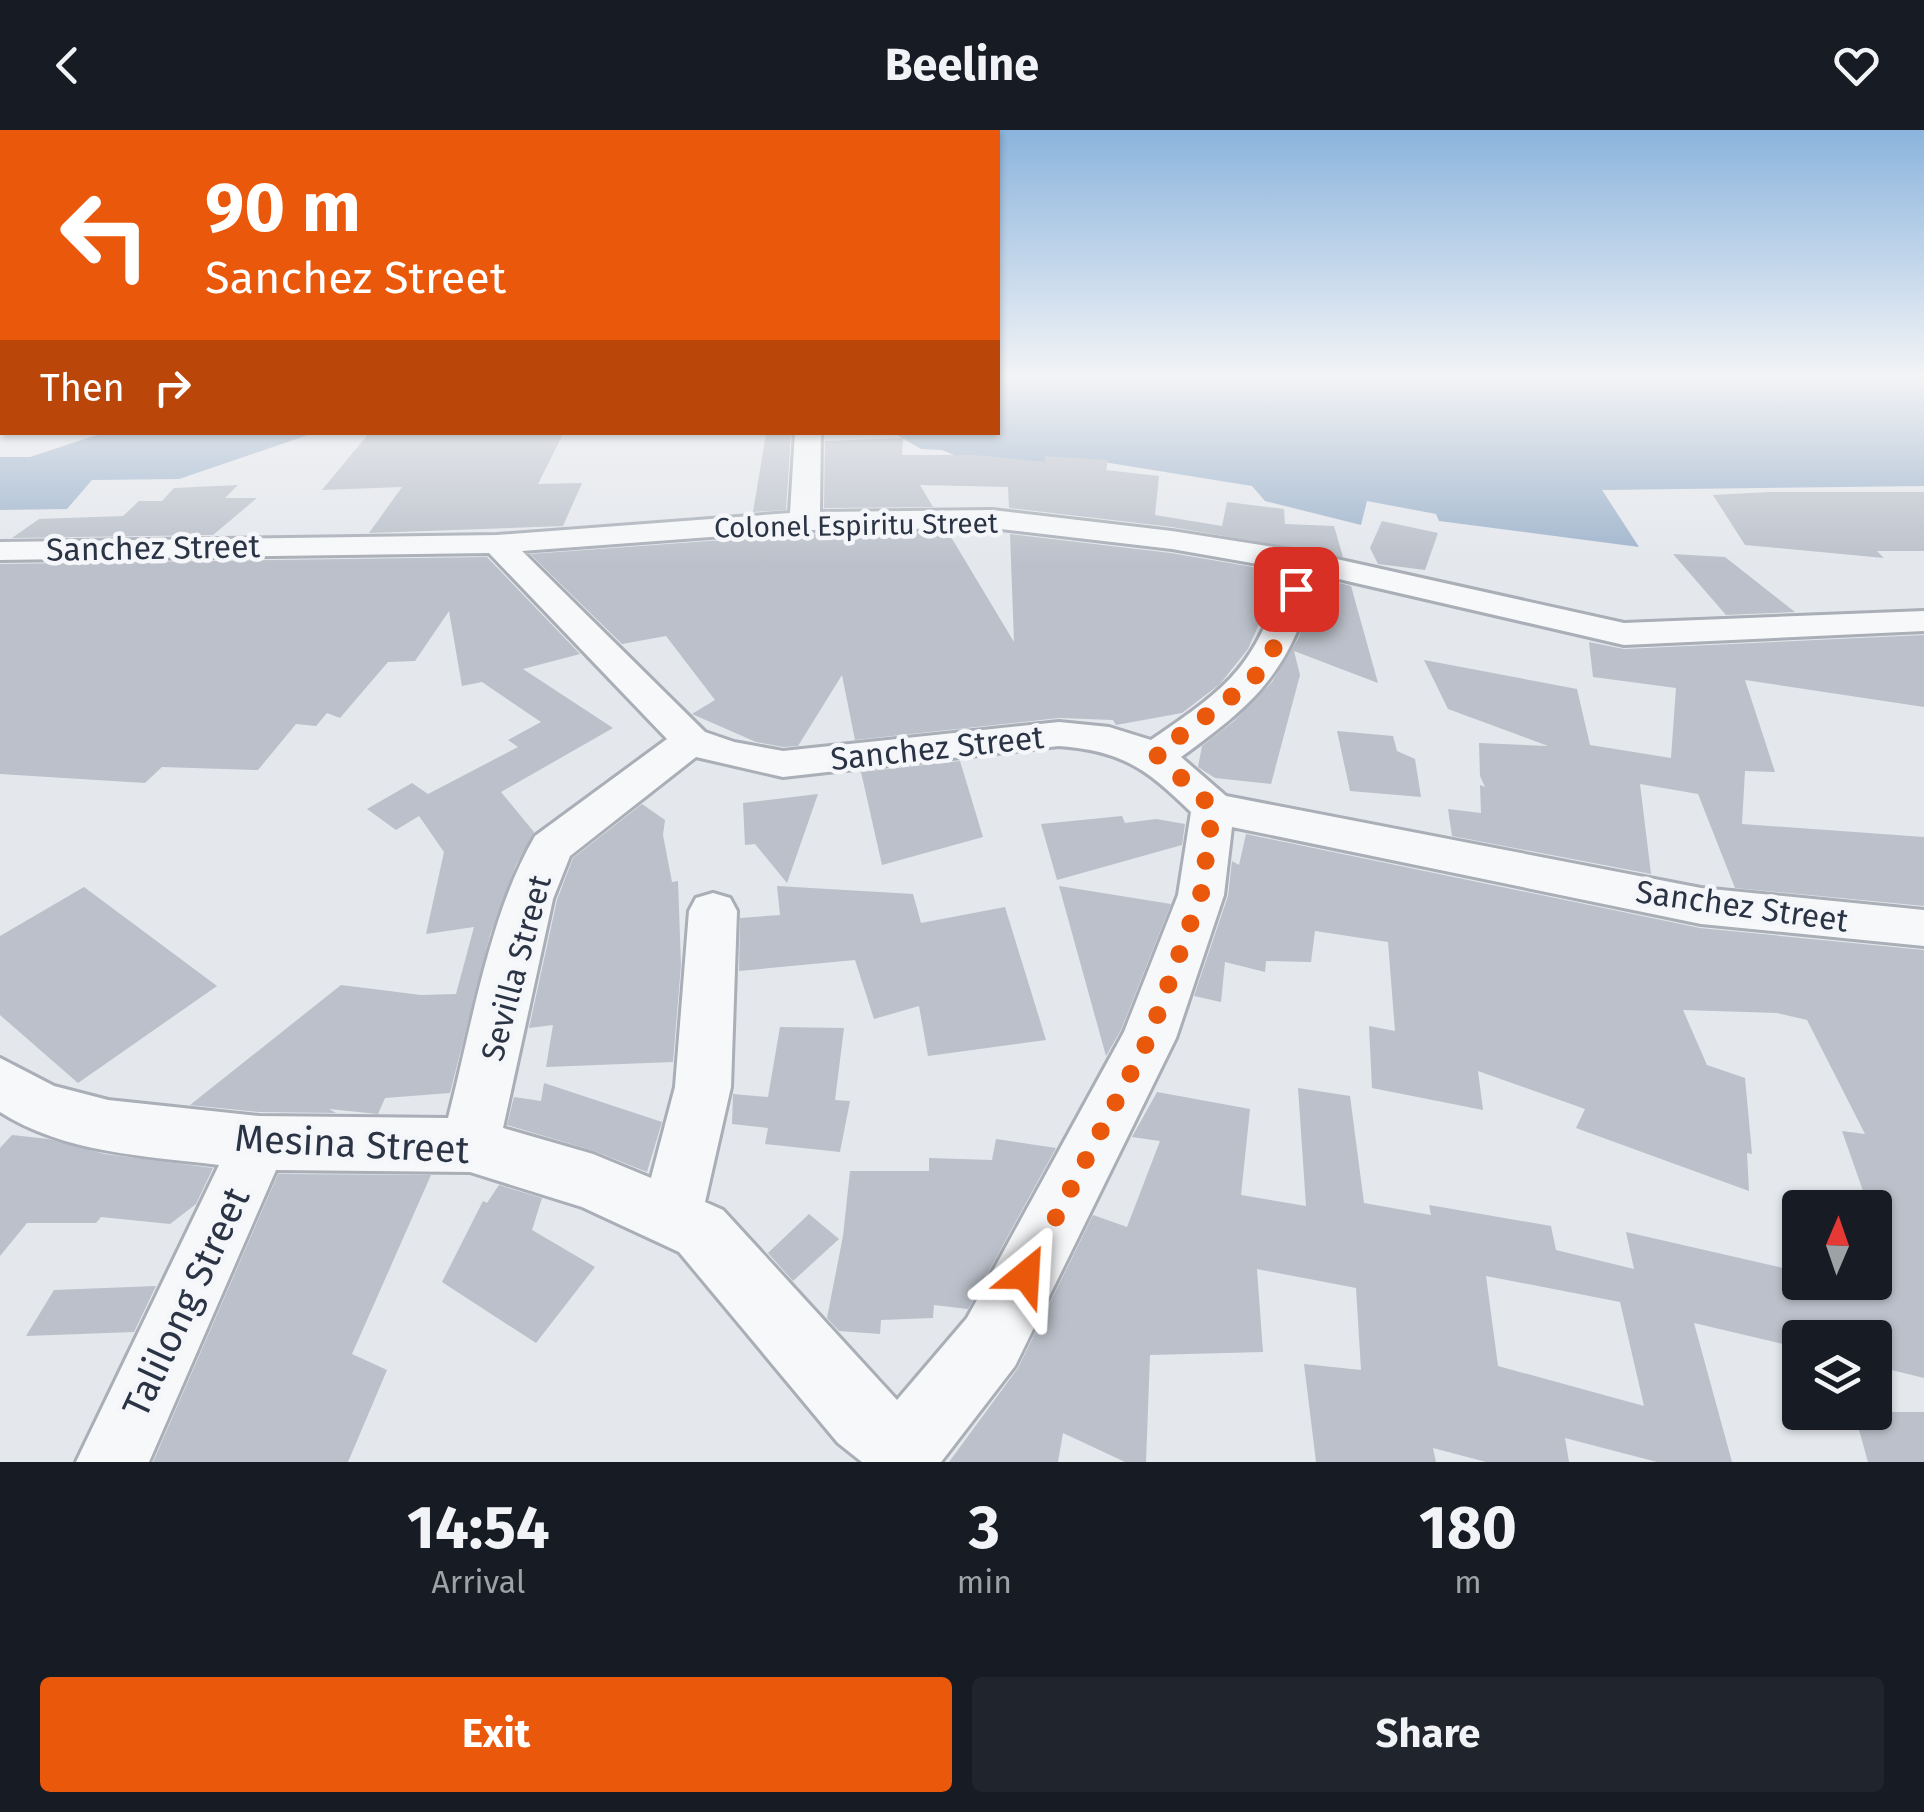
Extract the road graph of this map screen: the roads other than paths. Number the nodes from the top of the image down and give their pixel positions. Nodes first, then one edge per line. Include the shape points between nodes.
1 (808, 440) edge
2 (805, 521) junction
3 (496, 544) junction
4 (0, 551) edge
5 (1305, 562) junction
6 (1924, 622) edge
7 (691, 741) junction
8 (1156, 754) junction
9 (1213, 808) junction
10 (713, 911) dead end
11 (1924, 928) edge
12 (0, 1082) edge
13 (259, 1143) junction
14 (470, 1145) junction
15 (671, 1218) junction
16 (904, 1456) edge
17 (112, 1462) edge

1 - 2 street
2 - 3 street, Colonel Espiritu Street
2 - 5 street, Colonel Espiritu Street via 992,519
3 - 4 street, Sanchez Street
3 - 7 street, Sanchez Street
5 - 6 street, Colonel Espiritu Street via 1624,634
5 - 8 street via 1277,643 1252,681
7 - 8 street, Sanchez Street via 783,764 1058,734 1099,736
7 - 14 street, Sevilla Street via 552,847 530,899
8 - 9 street, Sanchez Street
9 - 11 street, Sanchez Street via 1701,906
9 - 16 street, Mesina Street via 1201,894 1149,1038 991,1342
10 - 15 street via 703,1087
12 - 13 street, Mesina Street via 40,1108 108,1126
13 - 14 street, Mesina Street
13 - 17 street, Talilong Street
14 - 15 street, Mesina Street via 593,1182
15 - 16 street, Mesina Street via 700,1231

